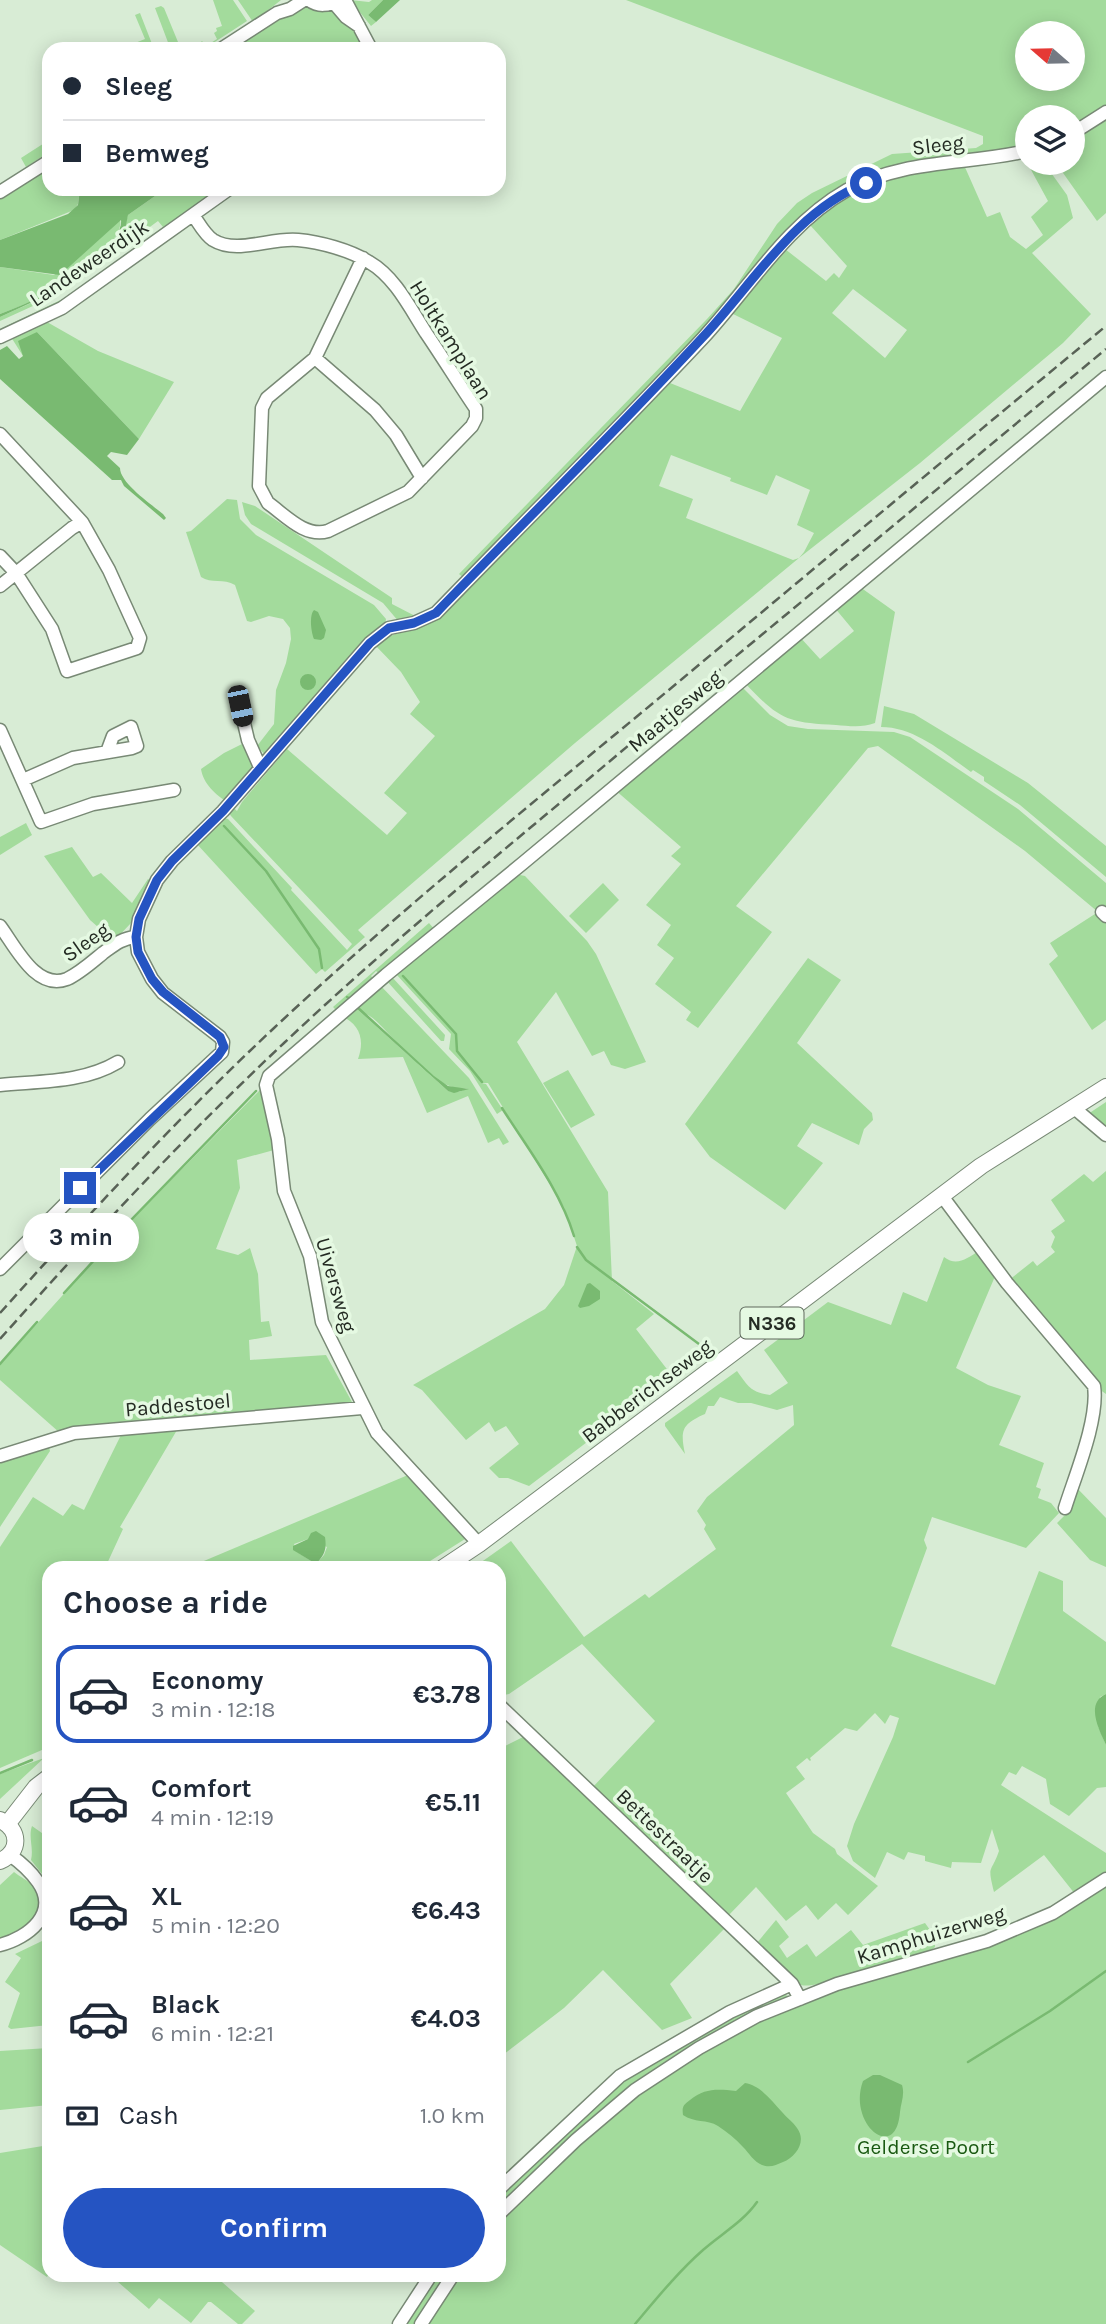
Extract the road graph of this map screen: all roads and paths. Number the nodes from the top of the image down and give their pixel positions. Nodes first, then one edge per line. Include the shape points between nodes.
1 (288, 0) edge
2 (304, 0) edge
3 (309, 0) edge
4 (339, 1) edge
5 (277, 12) junction
6 (232, 42) edge
7 (368, 42) edge
8 (1106, 112) edge
9 (1085, 125) edge
10 (1015, 153) edge
11 (42, 165) edge
12 (0, 192) edge
13 (219, 196) edge
14 (193, 215) junction
15 (363, 258) junction
16 (0, 337) edge
17 (315, 358) junction
18 (1106, 377) edge
19 (0, 434) edge
20 (422, 478) junction
21 (82, 522) junction
22 (0, 556) edge
23 (16, 573) junction
24 (0, 586) edge
25 (240, 706) dead end
26 (0, 730) edge
27 (4, 748) edge
28 (107, 752) dead end
29 (260, 767) junction
30 (23, 780) junction
31 (174, 790) dead end
32 (0, 926) edge
33 (136, 937) junction
34 (118, 1062) dead end
35 (269, 1076) joint
36 (0, 1085) edge
37 (1106, 1087) edge
38 (1073, 1107) junction
39 (1106, 1135) edge
40 (942, 1196) junction
41 (0, 1269) edge
42 (362, 1408) junction
43 (0, 1456) edge
44 (1065, 1508) dead end
45 (478, 1544) junction
46 (453, 1561) edge
47 (506, 1712) edge
48 (42, 1782) edge
49 (4, 1821) edge
50 (5, 1858) edge
51 (1106, 1879) edge
52 (42, 1890) edge
53 (42, 1917) edge
54 (0, 1945) edge
55 (792, 1984) junction
56 (800, 1999) junction
57 (506, 2182) edge
58 (506, 2207) edge
59 (426, 2282) edge
60 (448, 2282) edge
61 (399, 2324) edge
62 (421, 2324) edge

1 - 5 street
2 - 5 street
3 - 4 street via 320,5
4 - 7 street via 346,17 359,26
5 - 6 street
8 - 9 street
10 - 29 street, Sleeg via 902,169 848,190 820,208 789,237 704,337 436,613 389,628 370,643
11 - 12 street
13 - 14 street, Landeweerdijk
14 - 15 street via 206,234 225,245 296,240
14 - 16 street, Landeweerdijk via 62,309
15 - 17 street, Holtkamplaan
15 - 20 street, Holtkamplaan via 385,274 402,296 476,410 472,426
17 - 20 street via 375,410
17 - 20 street, Holtkamplaan via 267,398 262,408 259,486 268,503 302,528 320,533 408,492
18 - 35 street, Maatjesweg
19 - 21 street
21 - 23 street
21 - 23 street via 140,638 137,648 67,671 52,629
22 - 23 street
23 - 24 street
25 - 29 street
26 - 27 street
27 - 30 street
28 - 30 street via 73,758
29 - 33 street, Sleeg via 157,880
30 - 31 street via 41,821 93,804
32 - 33 street, Sleeg via 32,969 51,981 67,979 121,940
33 - 41 street, Sleeg via 152,979 220,1037 224,1047
34 - 36 street via 84,1077
35 - 42 street, Uiversweg via 266,1084 284,1191 310,1256 322,1322
37 - 38 main road, Babberichseweg / N336
38 - 39 street
38 - 40 main road, Babberichseweg / N336
40 - 44 street via 1007,1283 1094,1386 1090,1426
40 - 45 main road, Babberichseweg / N336
42 - 43 street, Paddestoel via 74,1433
42 - 45 street, Uiversweg via 377,1433
45 - 46 main road, Babberichseweg / N336
47 - 55 street, Bettestraatje
48 - 49 main road
49 - 50 main road via 15,1835 14,1849
50 - 52 street via 38,1881
51 - 56 street, Kamphuizerweg via 1053,1913 987,1941
53 - 54 street via 32,1931
55 - 56 street, Bettestraatje
55 - 57 street via 730,2012 620,2076
56 - 58 street, Kamphuizerweg via 757,2016 635,2090
59 - 61 street
60 - 62 street

